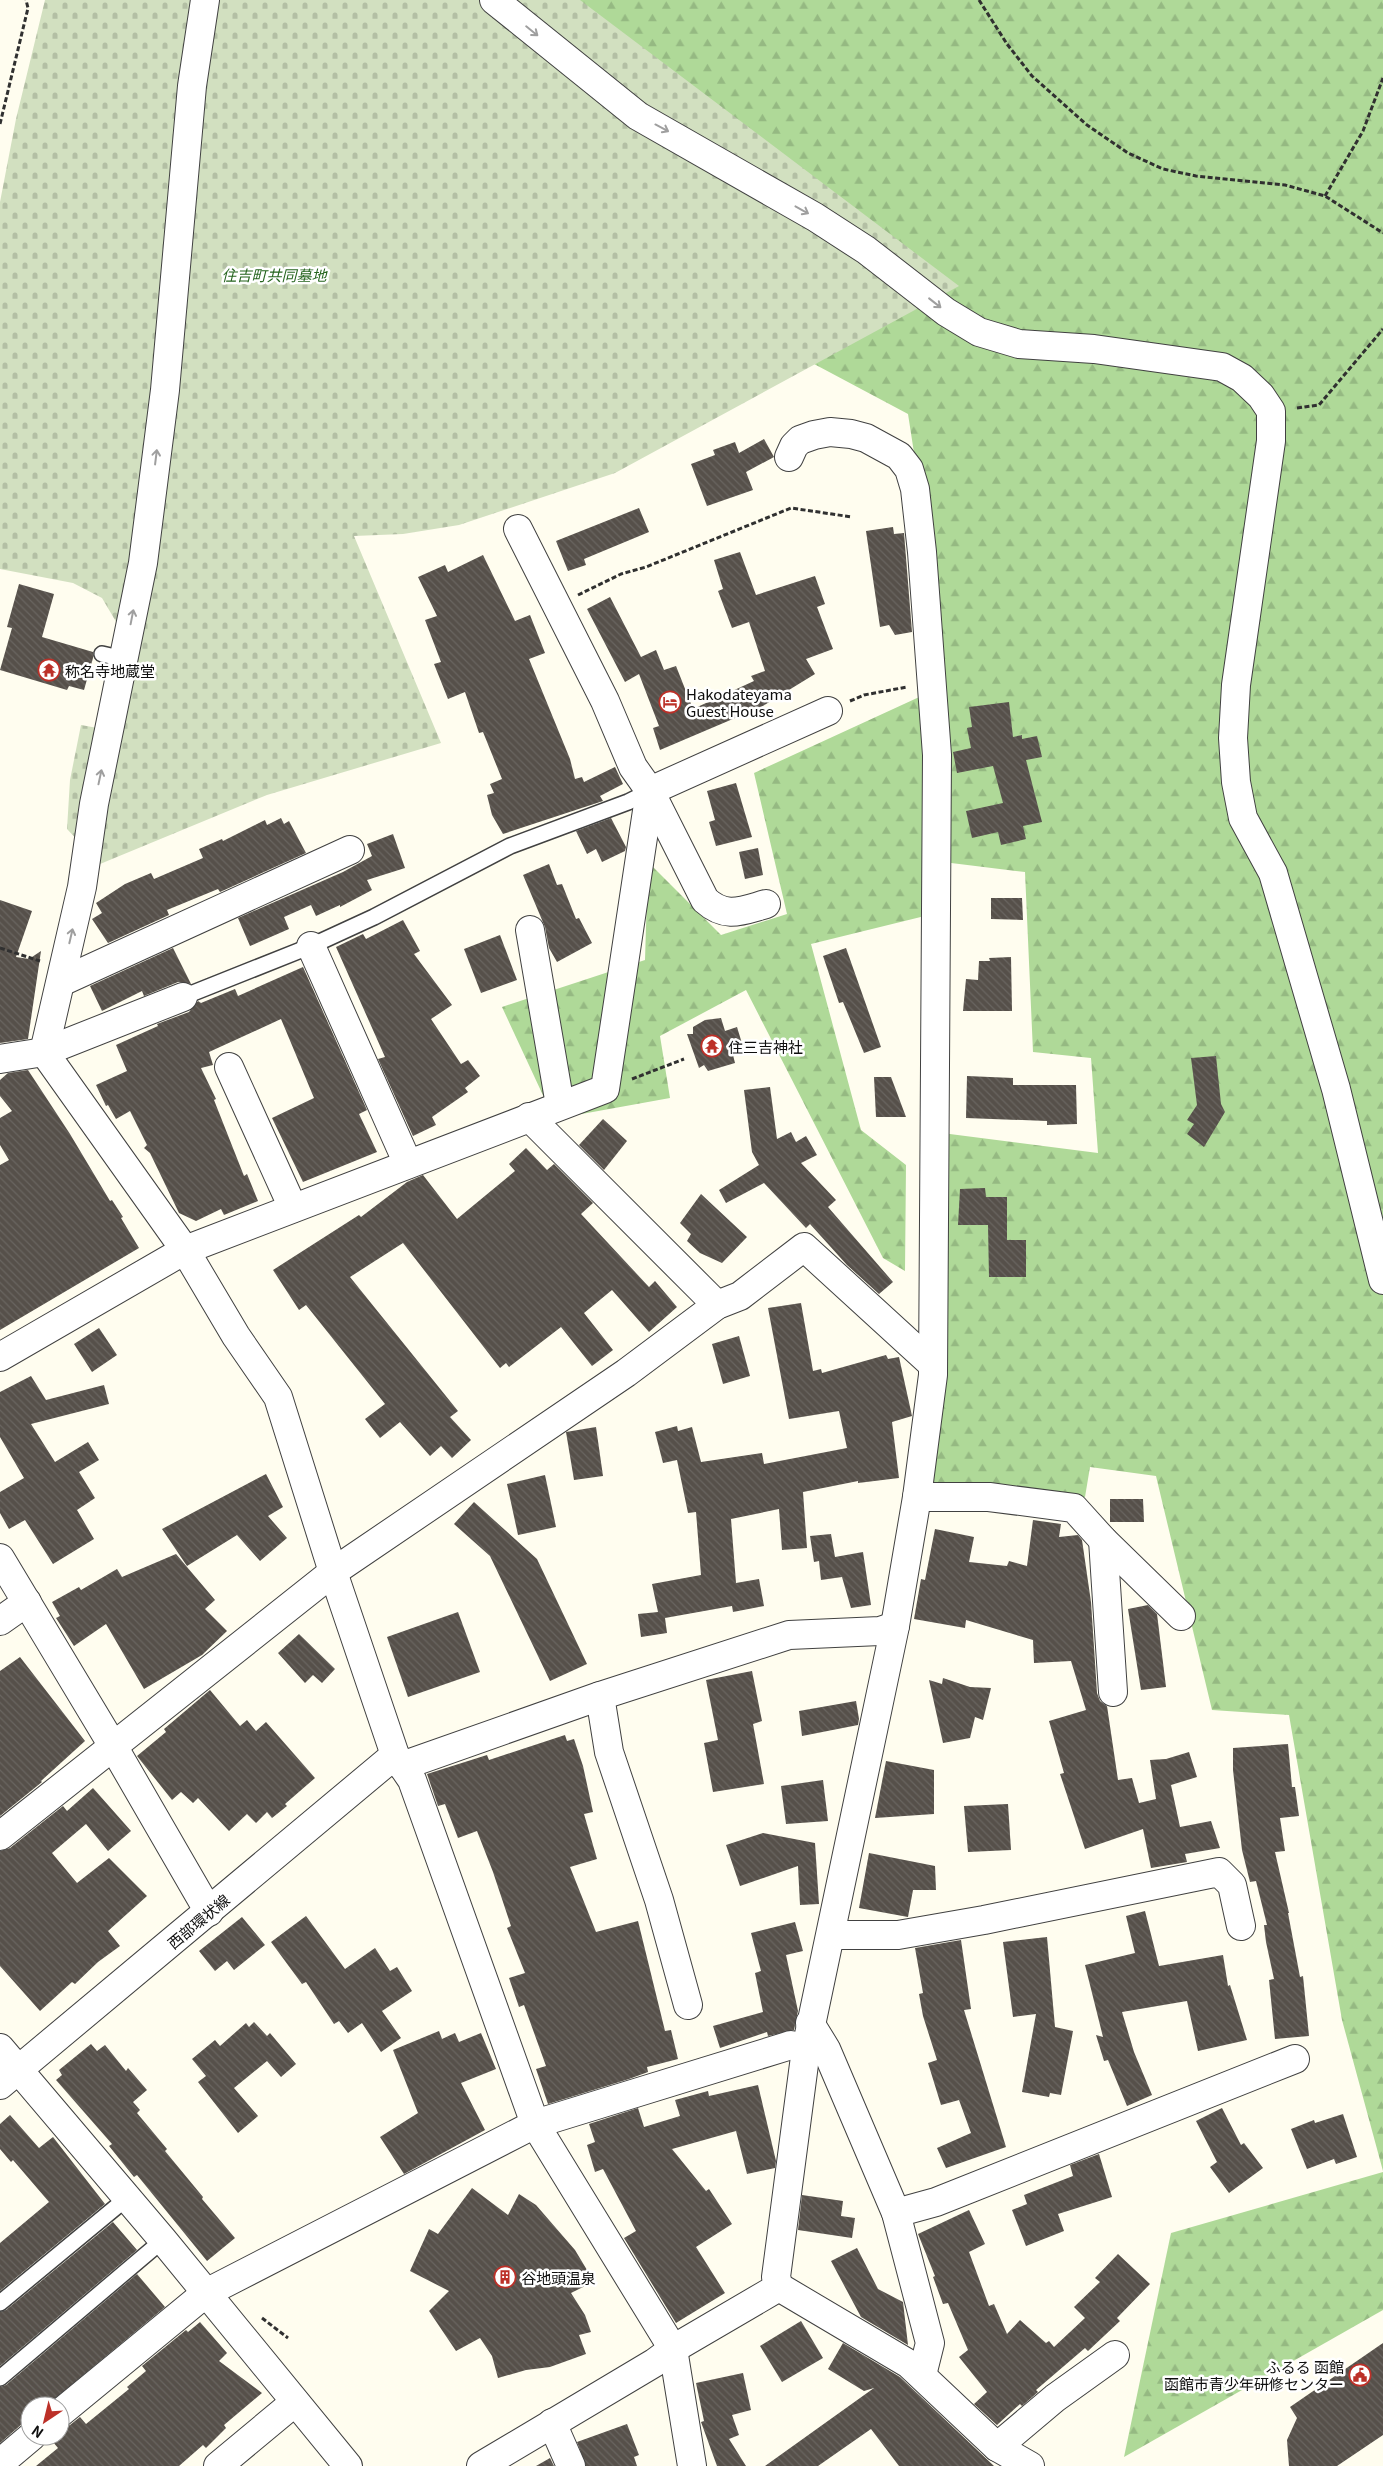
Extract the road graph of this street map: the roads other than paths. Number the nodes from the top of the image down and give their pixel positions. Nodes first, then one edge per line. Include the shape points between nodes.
1 (205, 0) edge
2 (494, 0) edge
3 (789, 457) dead end
4 (518, 529) dead end
5 (828, 711) road end
6 (650, 791) junction
7 (350, 850) dead end
8 (766, 904) dead end
9 (530, 930) dead end
10 (311, 946) junction
11 (63, 975) junction
12 (183, 997) joint
13 (44, 1052) junction
14 (0, 1059) edge
15 (229, 1067) dead end
16 (560, 1105) junction
17 (528, 1117) junction
18 (408, 1164) junction
19 (293, 1208) junction
20 (185, 1250) junction
21 (1383, 1280) edge
22 (717, 1305) junction
23 (0, 1357) edge
24 (933, 1365) junction
25 (916, 1497) junction
26 (1103, 1540) junction
27 (0, 1558) edge
28 (333, 1572) junction
29 (27, 1602) junction
30 (1181, 1616) dead end
31 (0, 1621) edge
32 (895, 1626) junction
33 (1113, 1692) dead end
34 (600, 1696) junction
35 (113, 1746) junction
36 (399, 1760) junction
37 (0, 1836) edge
38 (209, 1912) junction
39 (1241, 1926) dead end
40 (831, 1934) junction
41 (688, 2005) dead end
42 (808, 2036) junction
43 (0, 2048) edge
44 (1294, 2059) dead end
45 (9, 2077) edge
46 (535, 2124) junction
47 (127, 2198) junction
48 (896, 2213) junction
49 (163, 2240) junction
50 (779, 2288) junction
51 (206, 2293) junction
52 (0, 2303) edge
53 (672, 2349) junction
54 (1115, 2355) dead end
55 (922, 2375) junction
56 (0, 2378) edge
57 (295, 2402) junction
58 (70, 2405) edge
59 (552, 2423) junction
60 (20, 2446) edge
61 (997, 2447) junction
62 (0, 2463) edge
63 (218, 2466) edge
64 (348, 2466) edge
65 (481, 2466) edge
66 (571, 2466) edge
67 (692, 2466) edge
68 (1030, 2466) edge

11 -> 1 street via 82,887 113,657 142,562 165,390 192,86
2 -> 21 street via 638,116 815,217 866,250 946,312 979,332 1019,344 1094,349 1222,366 1242,378 1261,396 1271,411 1271,441 1236,686 1233,738 1236,782 1243,818 1274,873 1336,1089
3 - 24 street via 800,440 830,432 851,434 866,438 899,456 910,469 915,488 937,755
4 - 6 street via 605,701 633,767
5 - 6 street
6 - 8 street via 705,900 715,909 736,913
6 - 10 lane via 510,846
6 - 16 street via 605,1089
7 - 11 street
9 - 16 street
10 - 12 lane
10 - 18 street
11 - 13 street
12 - 13 street
13 - 14 street
13 - 20 street
15 - 19 street
16 - 17 street
17 - 18 street
17 - 22 street
18 - 19 street
19 - 20 street
20 - 23 street
20 - 28 street via 236,1336 278,1396
22 - 24 street via 740,1296 804,1247
22 - 28 street via 626,1374
24 - 25 street
25 - 26 street via 989,1497 1074,1508
25 - 32 street
26 - 30 street
26 - 33 street
27 - 29 street
28 - 35 street
28 - 36 street
29 - 31 street
29 - 35 street
32 - 34 street via 880,1631 789,1635
32 - 40 street
34 - 36 street
34 - 41 street via 608,1752 659,1900
35 - 37 street
35 - 38 street
36 - 38 street, 西部環状線
36 - 46 street via 412,1780
38 - 45 street, 西部環状線
39 - 40 street via 1232,1885 1219,1872 898,1935
40 - 42 street
42 - 46 street via 791,2045
42 - 48 street via 826,2049
42 - 50 street via 776,2277
43 - 45 street
44 - 48 street via 936,2202
45 - 47 street
46 - 51 street
46 - 53 street
47 - 49 street
47 - 52 lane
48 - 55 street via 930,2343
49 - 51 street
49 - 56 lane
50 - 53 street
50 - 55 street via 909,2364
51 - 57 street
51 - 58 street
53 - 59 street
53 - 67 street
54 - 61 street via 1055,2398
55 - 61 street
57 - 63 street
57 - 64 street
59 - 65 street
59 - 66 street
60 - 62 street
61 - 68 street

